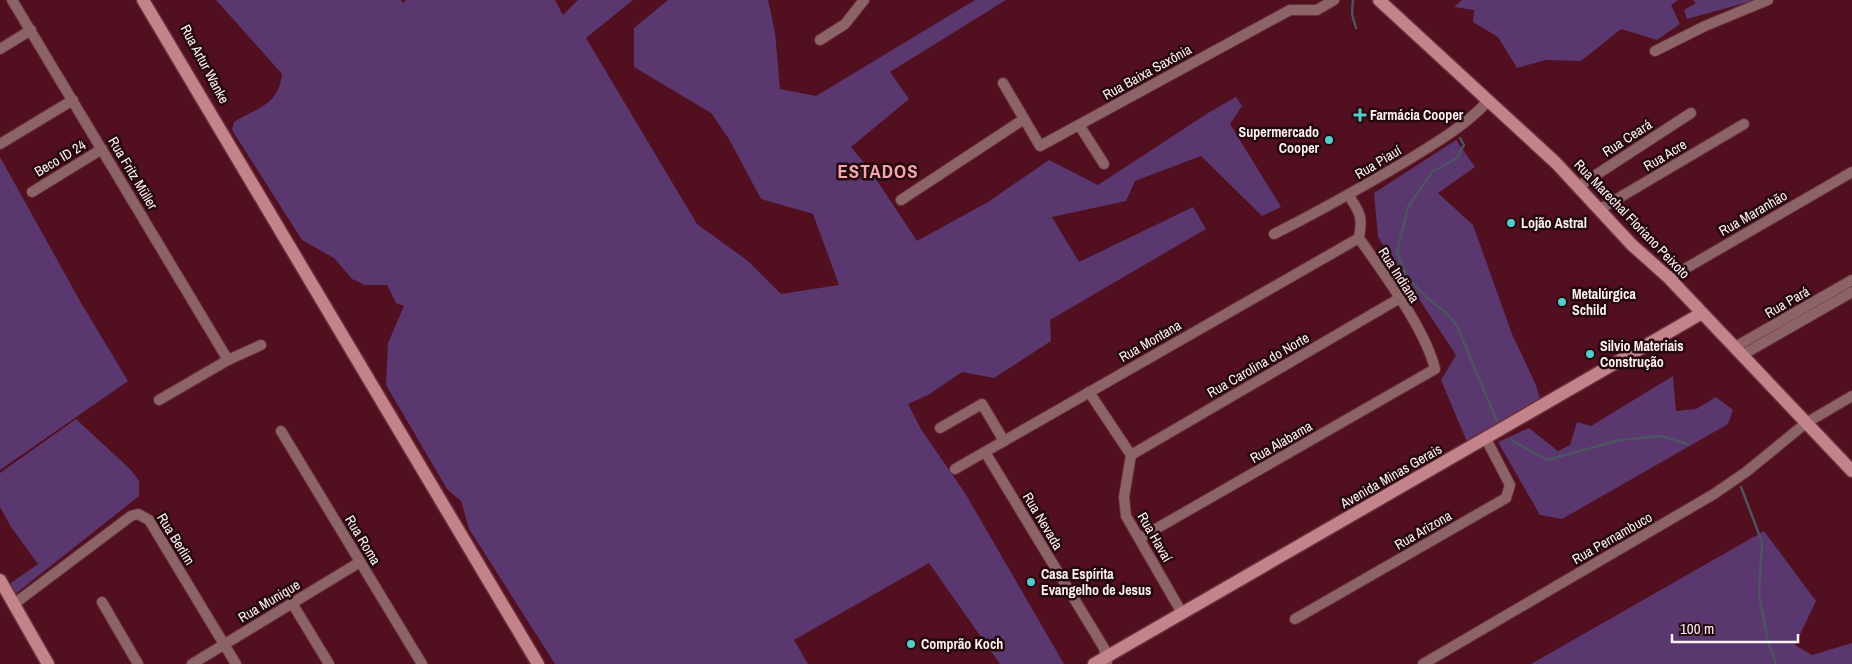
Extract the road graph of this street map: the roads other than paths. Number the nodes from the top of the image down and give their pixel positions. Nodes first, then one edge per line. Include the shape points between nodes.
1 (12, 0) edge
2 (143, 0) edge
3 (153, 0) edge
4 (864, 0) edge
5 (1334, 0) edge
6 (1379, 0) edge
7 (1768, 0) edge
8 (30, 30) junction
9 (820, 40) dead end
10 (0, 49) edge
11 (1655, 51) dead end
12 (1003, 83) dead end
13 (73, 100) junction
14 (1488, 101) junction
15 (1691, 113) dead end
16 (1024, 119) junction
17 (1744, 124) dead end
18 (1079, 125) junction
19 (228, 143) junction
20 (0, 144) edge
21 (102, 149) junction
22 (1104, 164) dead end
23 (1852, 172) edge
24 (1578, 186) junction
25 (32, 192) dead end
26 (1349, 196) junction
27 (901, 200) dead end
28 (1600, 209) junction
29 (1274, 234) dead end
30 (1358, 238) junction
31 (1668, 278) junction
32 (1852, 280) edge
33 (1852, 292) edge
34 (1400, 298) junction
35 (1826, 301) junction
36 (1702, 313) junction
37 (261, 345) dead end
38 (1738, 351) junction
39 (228, 360) junction
40 (1435, 369) joint
41 (1089, 392) junction
42 (1852, 396) edge
43 (159, 400) dead end
44 (1806, 423) junction
45 (940, 428) dead end
46 (280, 431) dead end
47 (1486, 439) junction
48 (1004, 441) junction
49 (985, 452) junction
50 (1131, 455) junction
51 (954, 469) dead end
52 (1852, 471) edge
53 (1140, 538) junction
54 (360, 562) junction
55 (0, 580) edge
56 (102, 602) dead end
57 (292, 603) junction
58 (14, 604) junction
59 (1182, 613) junction
60 (1295, 619) dead end
61 (224, 644) junction
62 (1102, 662) edge
63 (48, 664) edge
64 (138, 664) edge
65 (192, 664) edge
66 (236, 664) edge
67 (328, 664) edge
68 (422, 664) edge
69 (538, 664) edge
70 (1423, 664) edge

1 - 8 street, Rua Fritz Müller
2 - 19 main road
3 - 19 main road, Rua Artur Wanke
4 - 9 street via 845,24
5 - 18 street, Rua Baixa Saxônia via 1317,10 1290,10
6 - 14 main road, Rua Marechal Floriano Peixoto
7 - 11 street
8 - 10 street
8 - 13 street, Rua Fritz Müller
12 - 16 street, Rua Baixa Saxônia
13 - 20 street
13 - 21 street, Rua Fritz Müller
14 - 24 main road, Rua Marechal Floriano Peixoto
14 - 26 street, Rua Piauí via 1461,127
15 - 24 street, Rua Ceará
16 - 18 street, Rua Baixa Saxônia via 1040,146
16 - 27 street
17 - 28 street, Rua Acre
18 - 22 street
19 - 69 main road
21 - 25 street, Beco ID 24
21 - 39 street, Rua Fritz Müller
23 - 31 street, Rua Maranhão
24 - 28 main road, Rua Marechal Floriano Peixoto
26 - 29 street, Rua Piauí
26 - 30 street via 1361,215
28 - 31 main road, Rua Marechal Floriano Peixoto via 1632,246
30 - 34 street, Rua Indiana
30 - 41 street, Rua Montana
31 - 36 main road, Rua Marechal Floriano Peixoto
32 - 35 street, Rua Pará
33 - 35 street, Rua Pará
34 - 40 street, Rua Indiana via 1429,351
34 - 50 street, Rua Carolina do Norte
35 - 38 street, Rua Pará
36 - 38 main road, Rua Marechal Floriano Peixoto
36 - 47 main road, Avenida Minas Gerais
37 - 39 street
38 - 44 main road, Rua Marechal Floriano Peixoto
39 - 43 street
40 - 53 street, Rua Alabama
41 - 48 street, Rua Montana
41 - 50 street
42 - 44 street, Rua Pernambuco
44 - 52 main road, Rua Marechal Floriano Peixoto
44 - 70 street, Rua Pernambuco via 1714,494
45 - 48 street via 982,404
46 - 54 street, Rua Roma
47 - 59 main road, Avenida Minas Gerais
47 - 60 street, Rua Arizona via 1510,485 1506,498
48 - 49 street, Rua Montana
49 - 51 street, Rua Montana
49 - 62 street, Rua Nevada via 1104,648
50 - 53 street, Rua Havaí via 1124,497 1126,516
53 - 59 street, Rua Havaí
54 - 57 street, Rua Munique
54 - 68 street, Rua Roma
55 - 58 main road
56 - 64 street
57 - 61 street, Rua Munique
57 - 67 street
58 - 61 street, Rua Berlim via 138,514 149,520
58 - 63 main road
59 - 62 main road, Avenida Minas Gerais
61 - 65 street, Rua Munique
61 - 66 street, Rua Berlim

